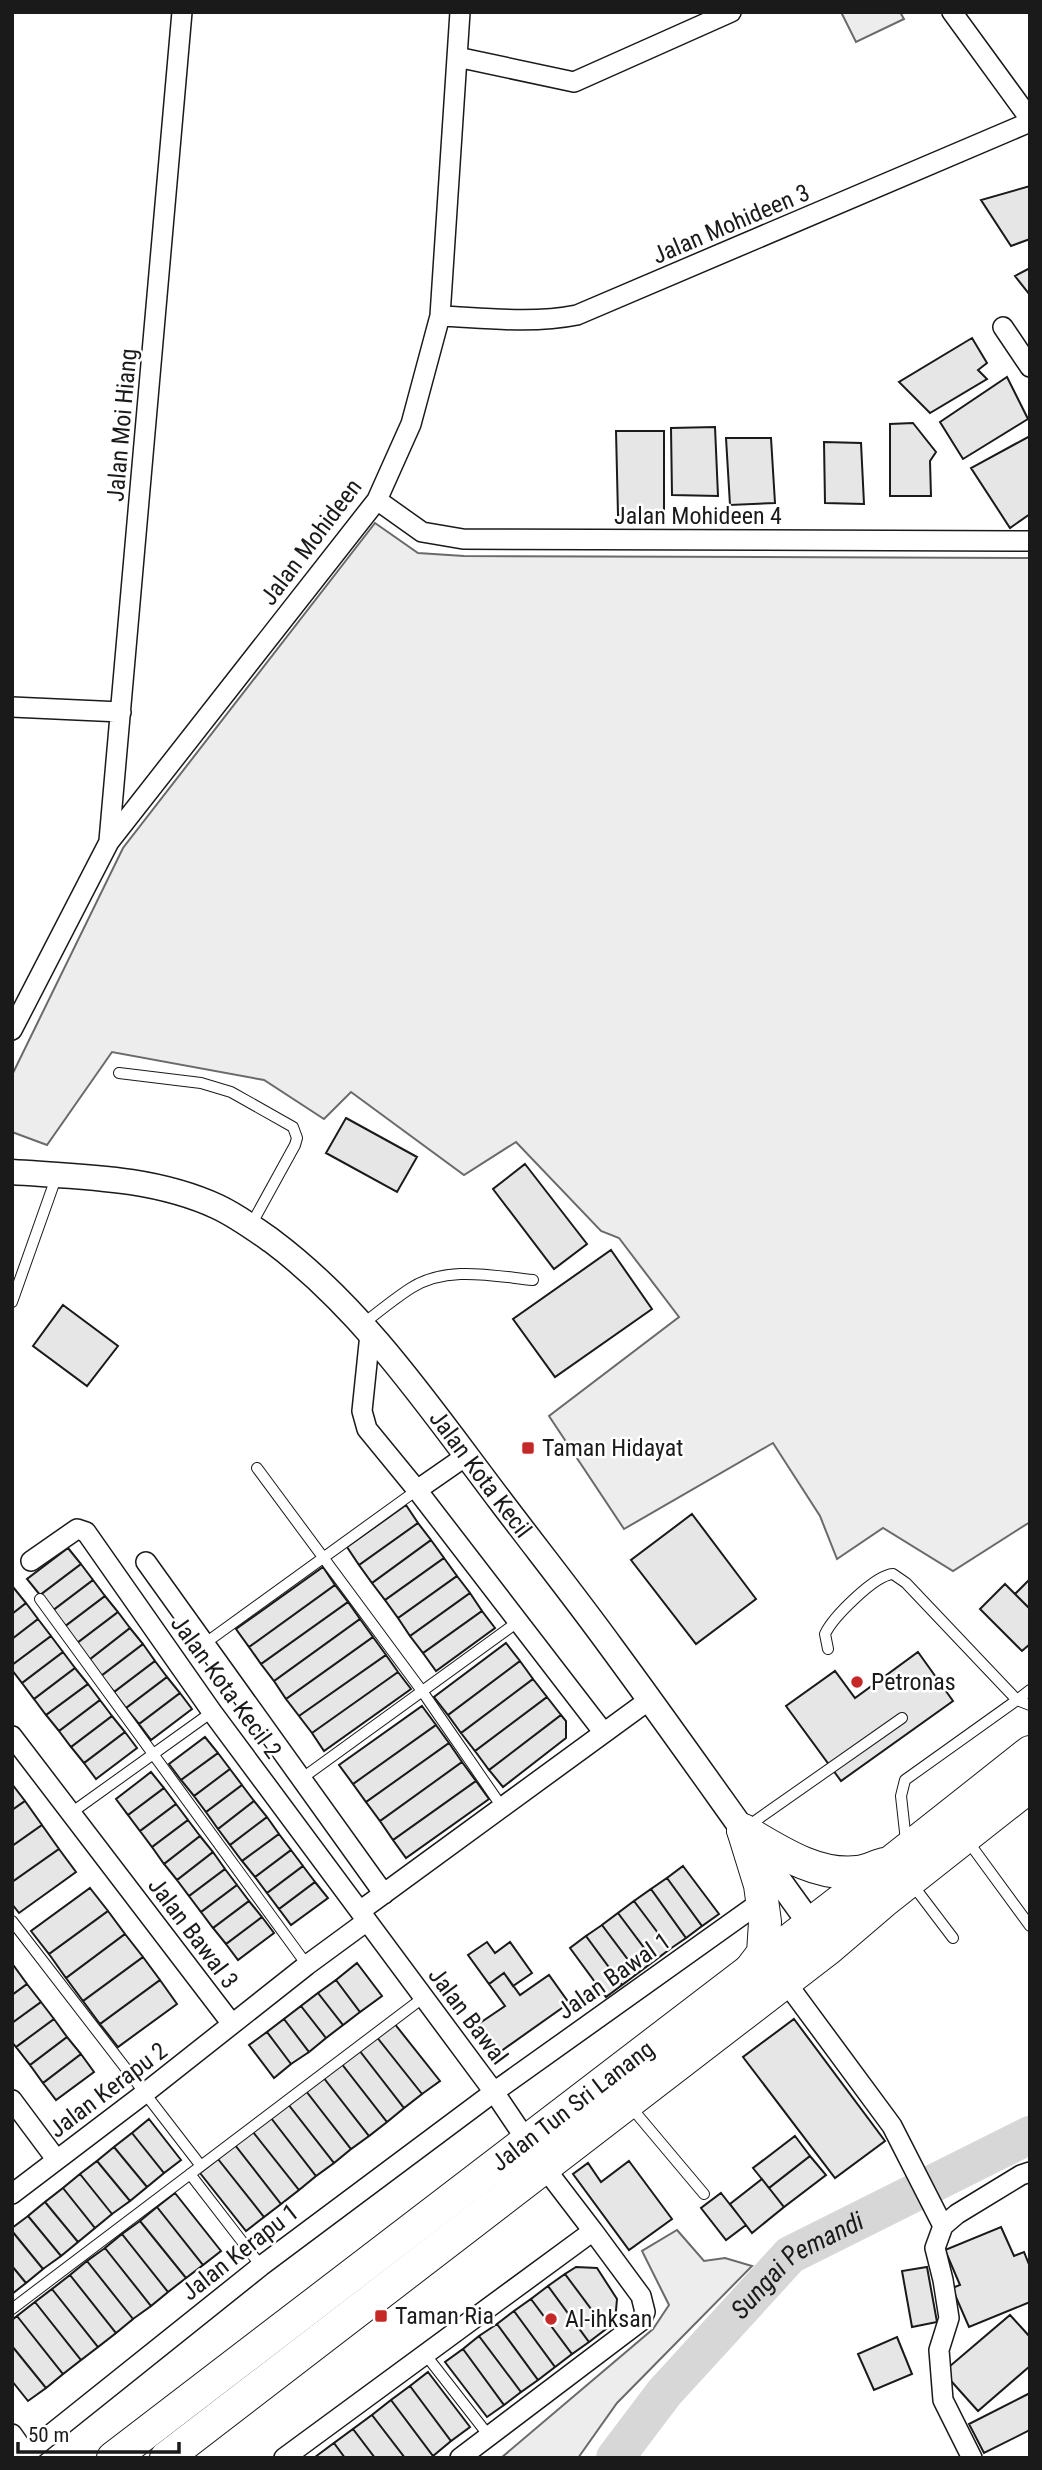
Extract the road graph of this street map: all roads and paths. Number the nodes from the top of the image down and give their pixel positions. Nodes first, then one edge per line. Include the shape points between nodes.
1 (183, 12) edge
2 (460, 12) edge
3 (731, 12) edge
4 (952, 12) edge
5 (457, 57) junction
6 (1030, 120) edge
7 (440, 316) junction
8 (1003, 327) dead end
9 (1030, 367) edge
10 (377, 500) junction
11 (1030, 541) edge
12 (12, 707) edge
13 (121, 712) junction
14 (109, 842) junction
15 (12, 1030) edge
16 (119, 1073) dead end
17 (12, 1172) edge
18 (58, 1175) junction
19 (251, 1226) junction
20 (533, 1280) dead end
21 (12, 1302) edge
22 (366, 1329) junction
23 (466, 1456) junction
24 (257, 1468) dead end
25 (417, 1490) junction
26 (324, 1557) junction
27 (31, 1560) dead end
28 (146, 1562) dead end
29 (40, 1600) dead end
30 (519, 1621) junction
31 (204, 1644) junction
32 (828, 1649) dead end
33 (1030, 1690) edge
34 (422, 1691) junction
35 (649, 1700) junction
36 (1017, 1700) junction
37 (1030, 1705) edge
38 (212, 1712) junction
39 (902, 1718) dead end
40 (604, 1733) junction
41 (12, 1736) edge
42 (1030, 1752) edge
43 (153, 1754) junction
44 (301, 1779) junction
45 (1030, 1786) edge
46 (502, 1807) junction
47 (71, 1813) junction
48 (743, 1830) junction
49 (965, 1837) junction
50 (903, 1864) junction
51 (384, 1894) junction
52 (762, 1901) junction
53 (364, 1916) junction
54 (12, 1921) edge
55 (1030, 1926) edge
56 (819, 1936) junction
57 (953, 1938) dead end
58 (307, 1965) junction
59 (749, 1971) junction
60 (785, 1982) junction
61 (424, 1997) junction
62 (232, 2024) junction
63 (494, 2092) junction
64 (145, 2093) junction
65 (12, 2100) edge
66 (627, 2103) junction
67 (527, 2141) junction
68 (56, 2160) junction
69 (201, 2165) junction
70 (544, 2167) junction
71 (1030, 2172) edge
72 (190, 2174) junction
73 (12, 2194) edge
74 (704, 2194) dead end
75 (939, 2217) junction
76 (593, 2231) junction
77 (261, 2266) junction
78 (12, 2309) edge
79 (425, 2354) junction
80 (153, 2428) junction
81 (12, 2434) edge
82 (489, 2436) junction
83 (26, 2457) edge
84 (169, 2457) edge
85 (113, 2458) edge
86 (284, 2458) edge
87 (460, 2458) edge
88 (972, 2458) edge

1 - 13 street, Jalan Moi Hiang
2 - 5 street, Jalan Mohideen
3 - 5 street via 574,82
4 - 6 street
5 - 7 street, Jalan Mohideen
6 - 7 street, Jalan Mohideen 3 via 577,315 527,320
7 - 10 street, Jalan Mohideen via 411,424
8 - 9 street
10 - 11 street, Jalan Mohideen 4 via 422,532 463,539
10 - 14 street, Jalan Mohideen
12 - 13 street
13 - 14 street, Jalan Moi Hiang
14 - 15 street, Jalan Mohideen
16 - 19 lane via 201,1083 231,1092 293,1127 295,1144
17 - 18 street, Jalan Kota Kecil
18 - 19 street, Jalan Kota Kecil via 149,1184 186,1194
18 - 21 lane
19 - 22 street, Jalan Kota Kecil via 317,1278
20 - 22 lane via 480,1274 441,1276 412,1287
22 - 23 street, Jalan Kota Kecil
22 - 25 street via 364,1420
23 - 25 street
23 - 35 street, Jalan Kota Kecil
24 - 26 lane
25 - 26 lane
25 - 30 street
26 - 31 lane
26 - 34 lane
27 - 38 street, Jalan Kota Kecil 2 via 77,1529 83,1530
28 - 31 street
29 - 43 lane
30 - 34 lane
30 - 40 street
31 - 44 street
32 - 36 lane via 825,1634 832,1620 879,1578 893,1574
33 - 36 lane
34 - 44 lane
34 - 46 lane
35 - 40 street, Jalan Bawal 3
35 - 48 street, Jalan Kota Kecil
36 - 37 lane
36 - 50 lane via 905,1780 901,1796
38 - 43 lane
38 - 53 street, Jalan Kota Kecil 2
39 - 48 lane
40 - 46 street, Jalan Bawal 3
41 - 47 street, Jalan Bawal 3
42 - 50 main road, Jalan Tun Sri Lanang
43 - 47 lane
43 - 58 lane
44 - 51 street
45 - 49 main road, Jalan Tun Sri Lanang
46 - 51 street, Jalan Bawal 3
47 - 62 street, Jalan Bawal 3
48 - 50 main road via 792,1859 833,1871 859,1872
48 - 52 main road
48 - 56 street, Jalan Kota Kecil
49 - 50 main road, Jalan Tun Sri Lanang
49 - 55 lane
50 - 56 main road, Jalan Tun Sri Lanang
50 - 57 lane
51 - 53 street, Jalan Bawal 3
52 - 59 main road via 763,1952
52 - 63 street, Jalan Bawal 1
53 - 58 street, Jalan Bawal 3
53 - 61 street, Jalan Bawal
54 - 64 lane
56 - 59 main road, Jalan Tun Sri Lanang
56 - 60 main road, Jalan Tun Sri Lanang
58 - 62 street, Jalan Bawal 3
59 - 67 main road, Jalan Tun Sri Lanang
60 - 66 main road, Jalan Tun Sri Lanang
60 - 75 street via 892,2126
61 - 63 street, Jalan Bawal
61 - 69 lane
62 - 64 street, Jalan Kerapu 2
63 - 67 street, Jalan Bawal
63 - 77 street, Jalan Kerapu 1
64 - 68 street, Jalan Kerapu 2
64 - 69 lane
65 - 68 street
66 - 70 main road, Jalan Tun Sri Lanang
66 - 74 lane
67 - 80 main road, Jalan Tun Sri Lanang
68 - 73 street, Jalan Kerapu 2
69 - 72 lane
70 - 76 street
70 - 84 main road, Jalan Tun Sri Lanang
71 - 75 street via 967,2208
72 - 77 lane
72 - 78 lane
75 - 88 street via 935,2248 949,2318 939,2350 943,2400
76 - 79 street
76 - 82 street via 640,2296 645,2312 641,2321
77 - 83 street, Jalan Kerapu 1
79 - 82 lane
79 - 86 street
80 - 84 street
80 - 85 main road, Jalan Tun Sri Lanang
81 - 83 street
82 - 87 street

